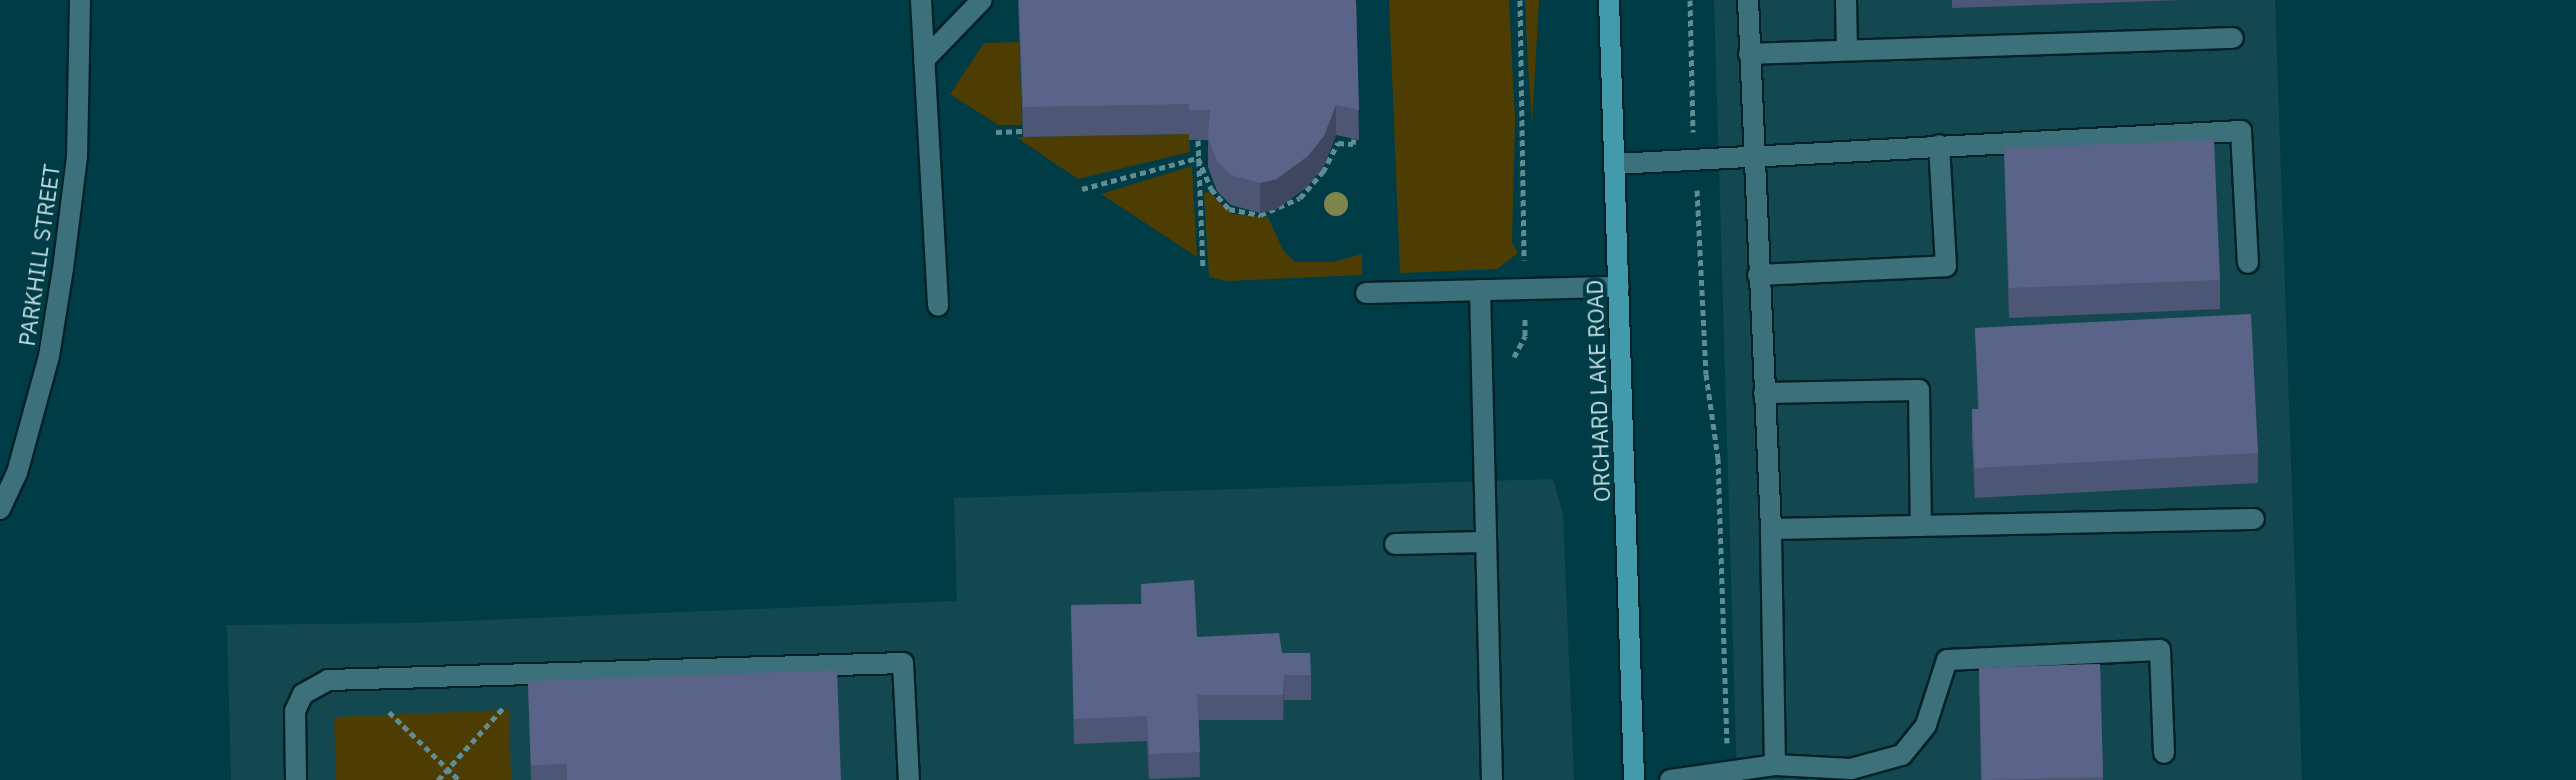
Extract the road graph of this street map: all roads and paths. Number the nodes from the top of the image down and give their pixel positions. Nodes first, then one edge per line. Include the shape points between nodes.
1 (80, 0) edge
2 (921, 0) edge
3 (982, 0) edge
4 (1520, 0) edge
5 (1609, 0) edge
6 (1690, 0) edge
7 (1748, 0) edge
8 (1846, 0) edge
9 (2233, 38) dead end
10 (1847, 50) junction
11 (1749, 54) junction
12 (924, 60) junction
13 (1023, 131) edge
14 (996, 132) dead end
15 (1354, 139) edge
16 (1198, 140) edge
17 (1939, 145) junction
18 (1751, 155) junction
19 (1695, 157) junction
20 (1198, 158) junction
21 (1615, 164) junction
22 (1082, 189) dead end
23 (2248, 263) dead end
24 (1203, 269) dead end
25 (1758, 275) junction
26 (1619, 287) junction
27 (1524, 289) junction
28 (1480, 290) junction
29 (1366, 293) dead end
30 (938, 306) dead end
31 (1509, 368) dead end
32 (1764, 393) junction
33 (0, 509) edge
34 (2254, 519) dead end
35 (1921, 526) junction
36 (1771, 529) junction
37 (1486, 542) junction
38 (1395, 544) dead end
39 (504, 707) dead end
40 (389, 712) dead end
41 (2164, 753) dead end
42 (1775, 765) junction
43 (448, 769) junction
44 (1741, 773) edge
45 (296, 780) edge
46 (438, 780) edge
47 (459, 780) edge
48 (909, 780) edge
49 (1492, 780) edge
50 (1634, 780) edge
51 (1670, 780) edge

1 - 33 street, PARKHILL STREET via 77,157 63,269 49,356 17,473
2 - 12 street
3 - 12 street
4 - 27 path
5 - 21 main road, ORCHARD LAKE ROAD
6 - 19 path
7 - 11 street
8 - 10 street
9 - 10 street
10 - 11 street
11 - 18 street
12 - 30 street
13 - 14 path
15 - 20 path via 1353,144 1338,143 1323,172 1300,198 1260,215 1229,209 1211,189
16 - 20 path
17 - 18 street
17 - 23 street via 2241,131
17 - 25 street via 1946,266
18 - 19 street
18 - 25 street
19 - 21 street
19 - 44 path via 1706,374 1718,458
20 - 22 path
20 - 24 path
21 - 26 main road, ORCHARD LAKE ROAD
25 - 32 street
26 - 27 street
26 - 50 main road, ORCHARD LAKE ROAD
27 - 28 street
27 - 31 path via 1525,336
28 - 29 street
28 - 37 street
32 - 35 street via 1919,390
32 - 36 street
34 - 35 street
35 - 36 street
36 - 42 street
37 - 38 street
37 - 49 street
39 - 43 path
40 - 43 path
41 - 42 street via 2160,650 1947,660 1926,725 1902,755 1851,769
42 - 44 street
43 - 46 path
43 - 47 path
44 - 51 street
45 - 48 street via 295,711 303,694 328,680 903,663

